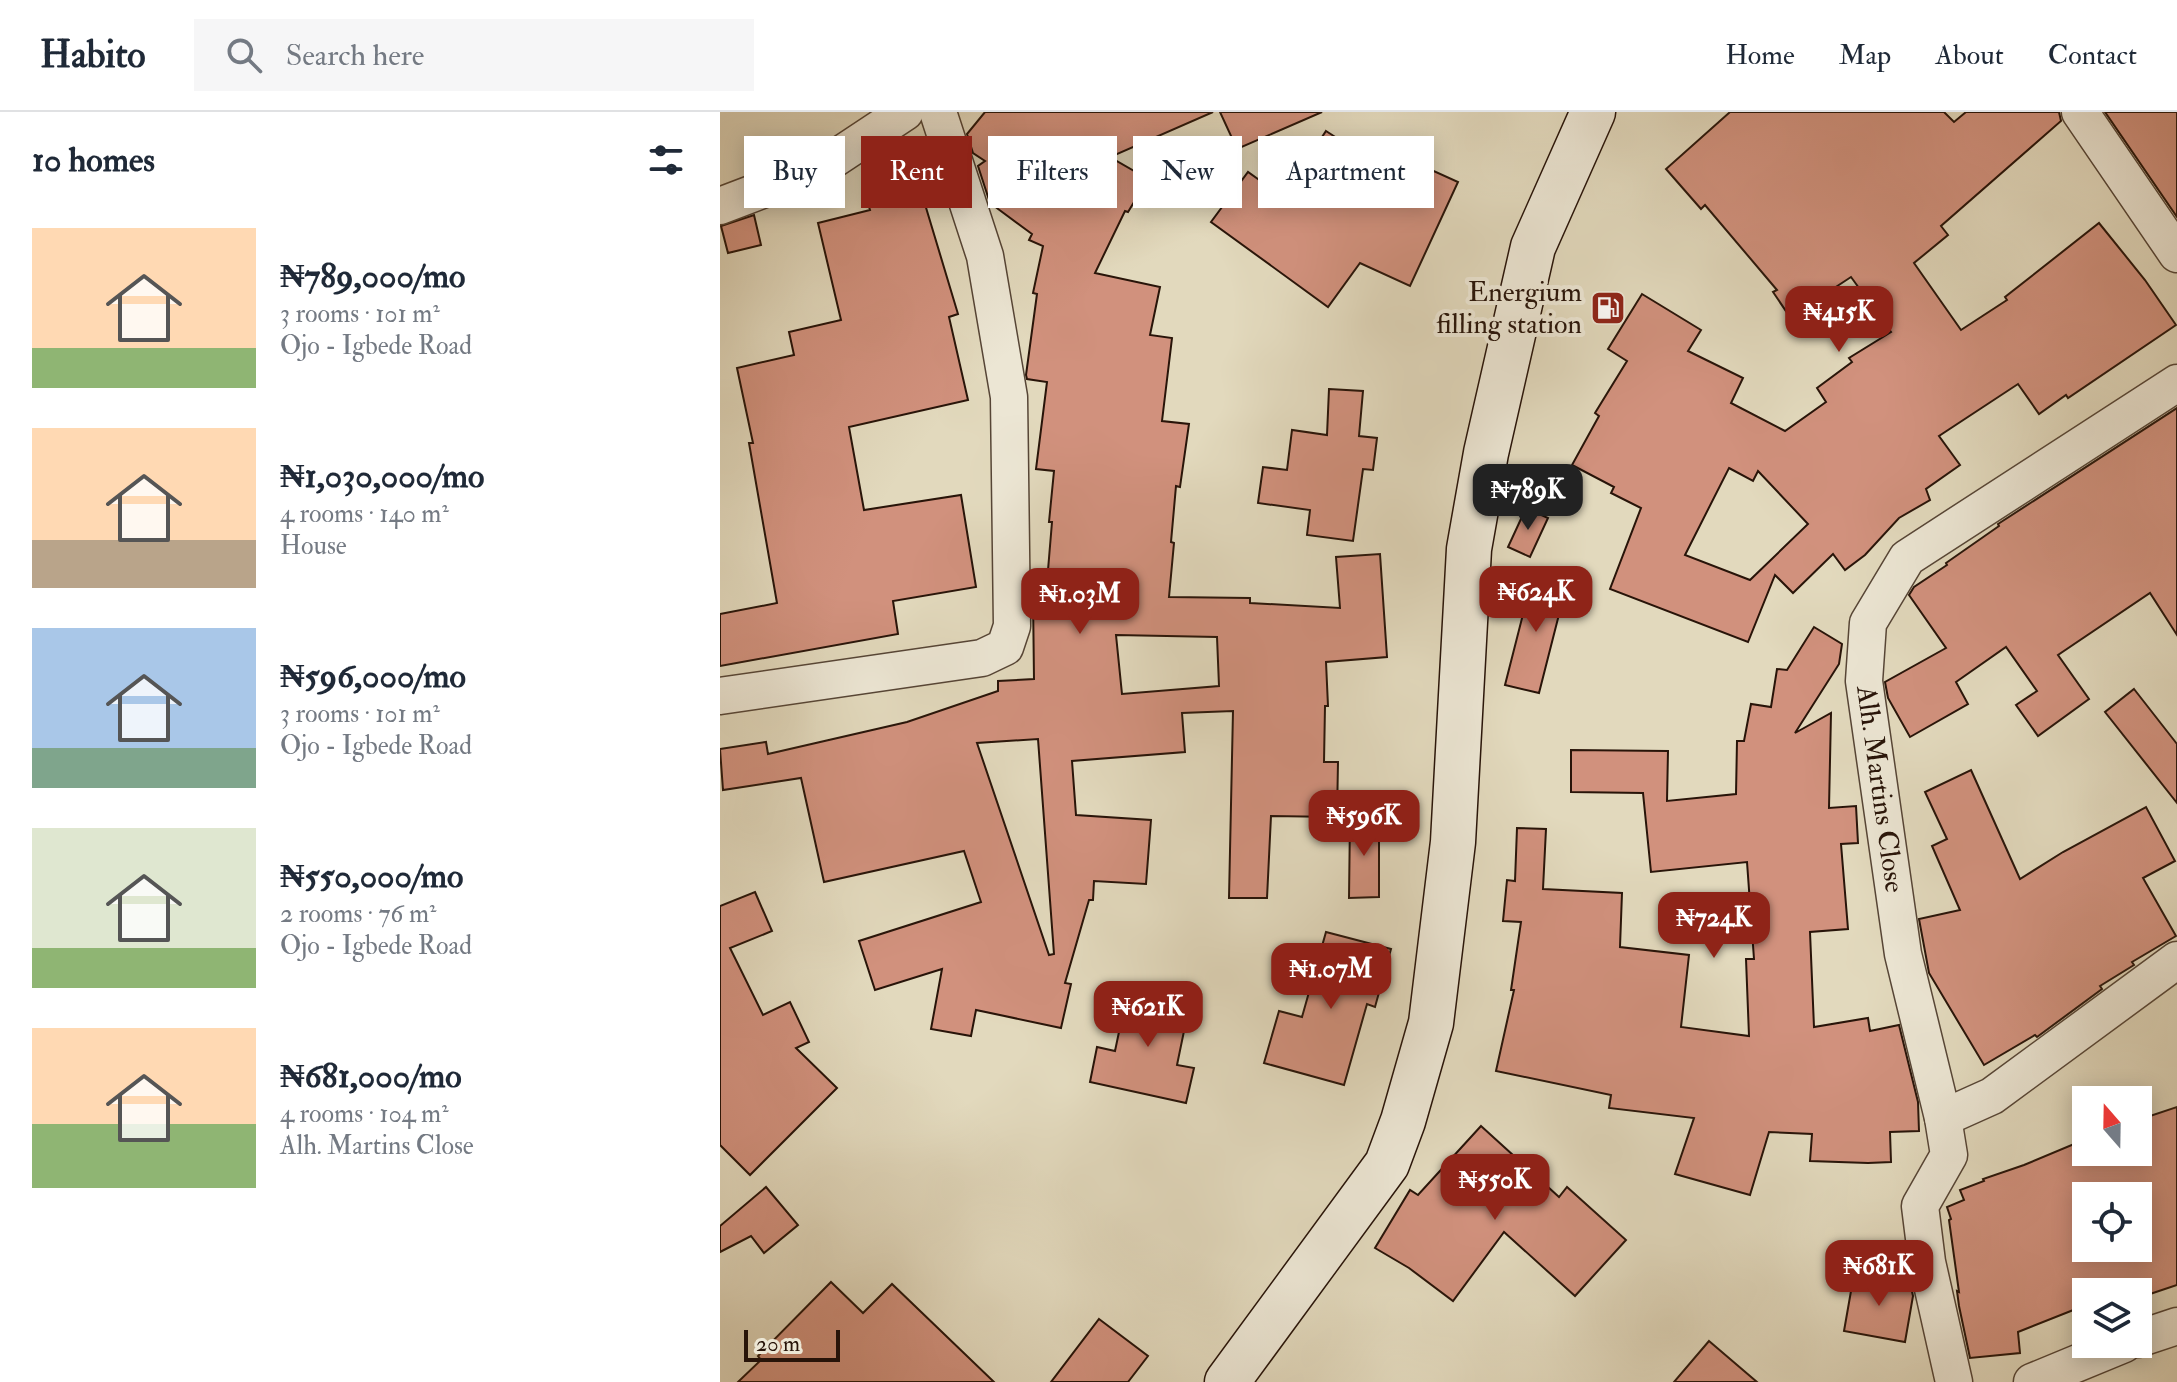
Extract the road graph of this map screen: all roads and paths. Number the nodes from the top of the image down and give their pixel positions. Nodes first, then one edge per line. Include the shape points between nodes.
1 (905, 112) edge
2 (938, 112) edge
3 (1593, 112) edge
4 (2080, 112) edge
5 (720, 206) edge
6 (2177, 254) edge
7 (2177, 383) edge
8 (720, 696) edge
9 (2177, 960) edge
10 (1943, 1118) junction
11 (2177, 1326) edge
12 (2152, 1334) edge
13 (2090, 1358) edge
14 (1239, 1367) edge
15 (1954, 1382) edge
16 (2032, 1382) edge

1 - 5 street via 822,167
2 - 8 street via 985,256 1009,397 1012,626 1005,647 982,658
3 - 14 main road via 1533,247 1486,453 1469,549 1453,842 1431,1023 1387,1164
4 - 6 street
7 - 10 street, Alh. Martins Close via 1907,558 1868,623 1864,681 1901,940
9 - 10 street via 1992,1096
10 - 15 street, Alh. Martins Close via 1949,1155 1920,1206
11 - 12 street
13 - 16 street

